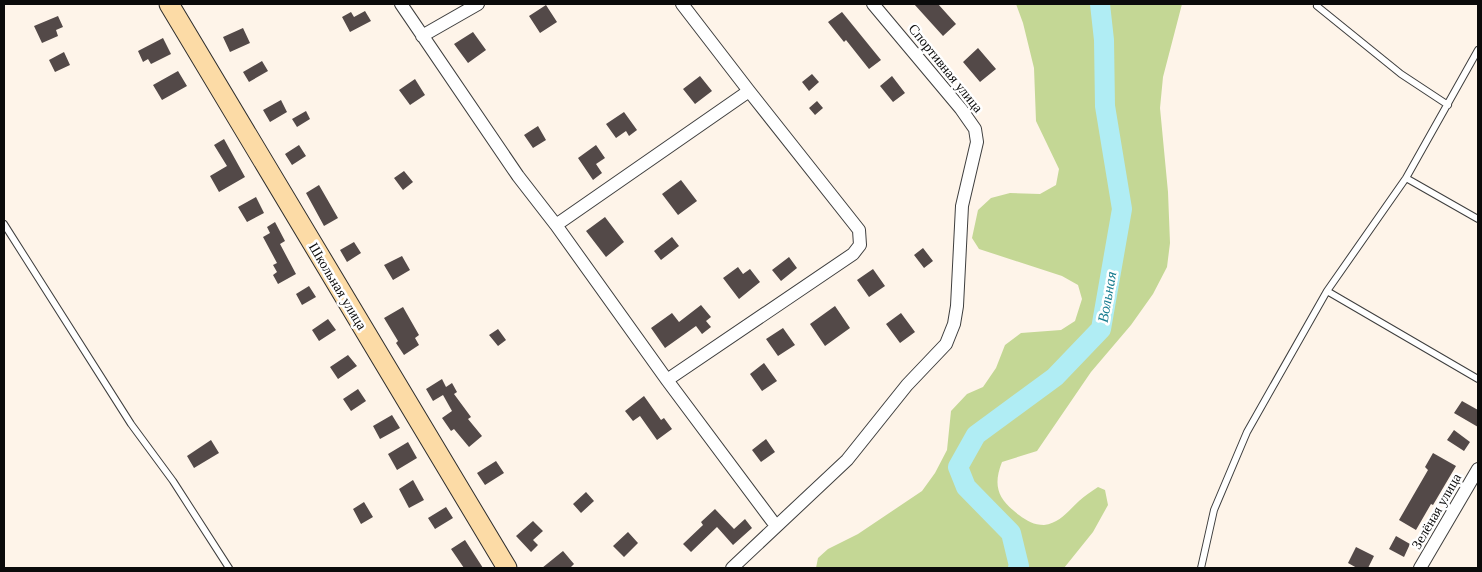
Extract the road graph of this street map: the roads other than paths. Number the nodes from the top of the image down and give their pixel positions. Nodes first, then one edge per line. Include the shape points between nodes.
1 (169, 4) edge
2 (401, 4) edge
3 (478, 4) edge
4 (682, 4) edge
5 (873, 4) edge
6 (1317, 6) dead end
7 (422, 36) junction
8 (1478, 50) edge
9 (749, 91) junction
10 (1448, 105) junction
11 (1406, 178) junction
12 (1478, 219) edge
13 (4, 224) edge
14 (556, 225) junction
15 (1327, 291) junction
16 (1478, 379) edge
17 (667, 380) junction
18 (1478, 469) edge
19 (776, 526) junction
20 (228, 568) edge
21 (507, 568) edge
22 (732, 568) edge
23 (1201, 568) edge
24 (1420, 568) edge

1 - 21 street, Школьная улица
2 - 7 street
3 - 7 street
4 - 9 street
5 - 19 street, Спортивная улица via 975,129 977,142 962,206 954,324 946,344 847,460
6 - 10 lane via 1401,74
7 - 14 street via 518,176
8 - 10 lane
9 - 14 street
9 - 17 street via 859,230 860,245 852,254
10 - 11 lane
11 - 12 lane
11 - 15 lane
13 - 20 lane via 131,424 173,481
14 - 17 street
15 - 16 lane
15 - 23 lane via 1248,432 1214,510
17 - 19 street
18 - 24 street, Зелёная улица
19 - 22 street

